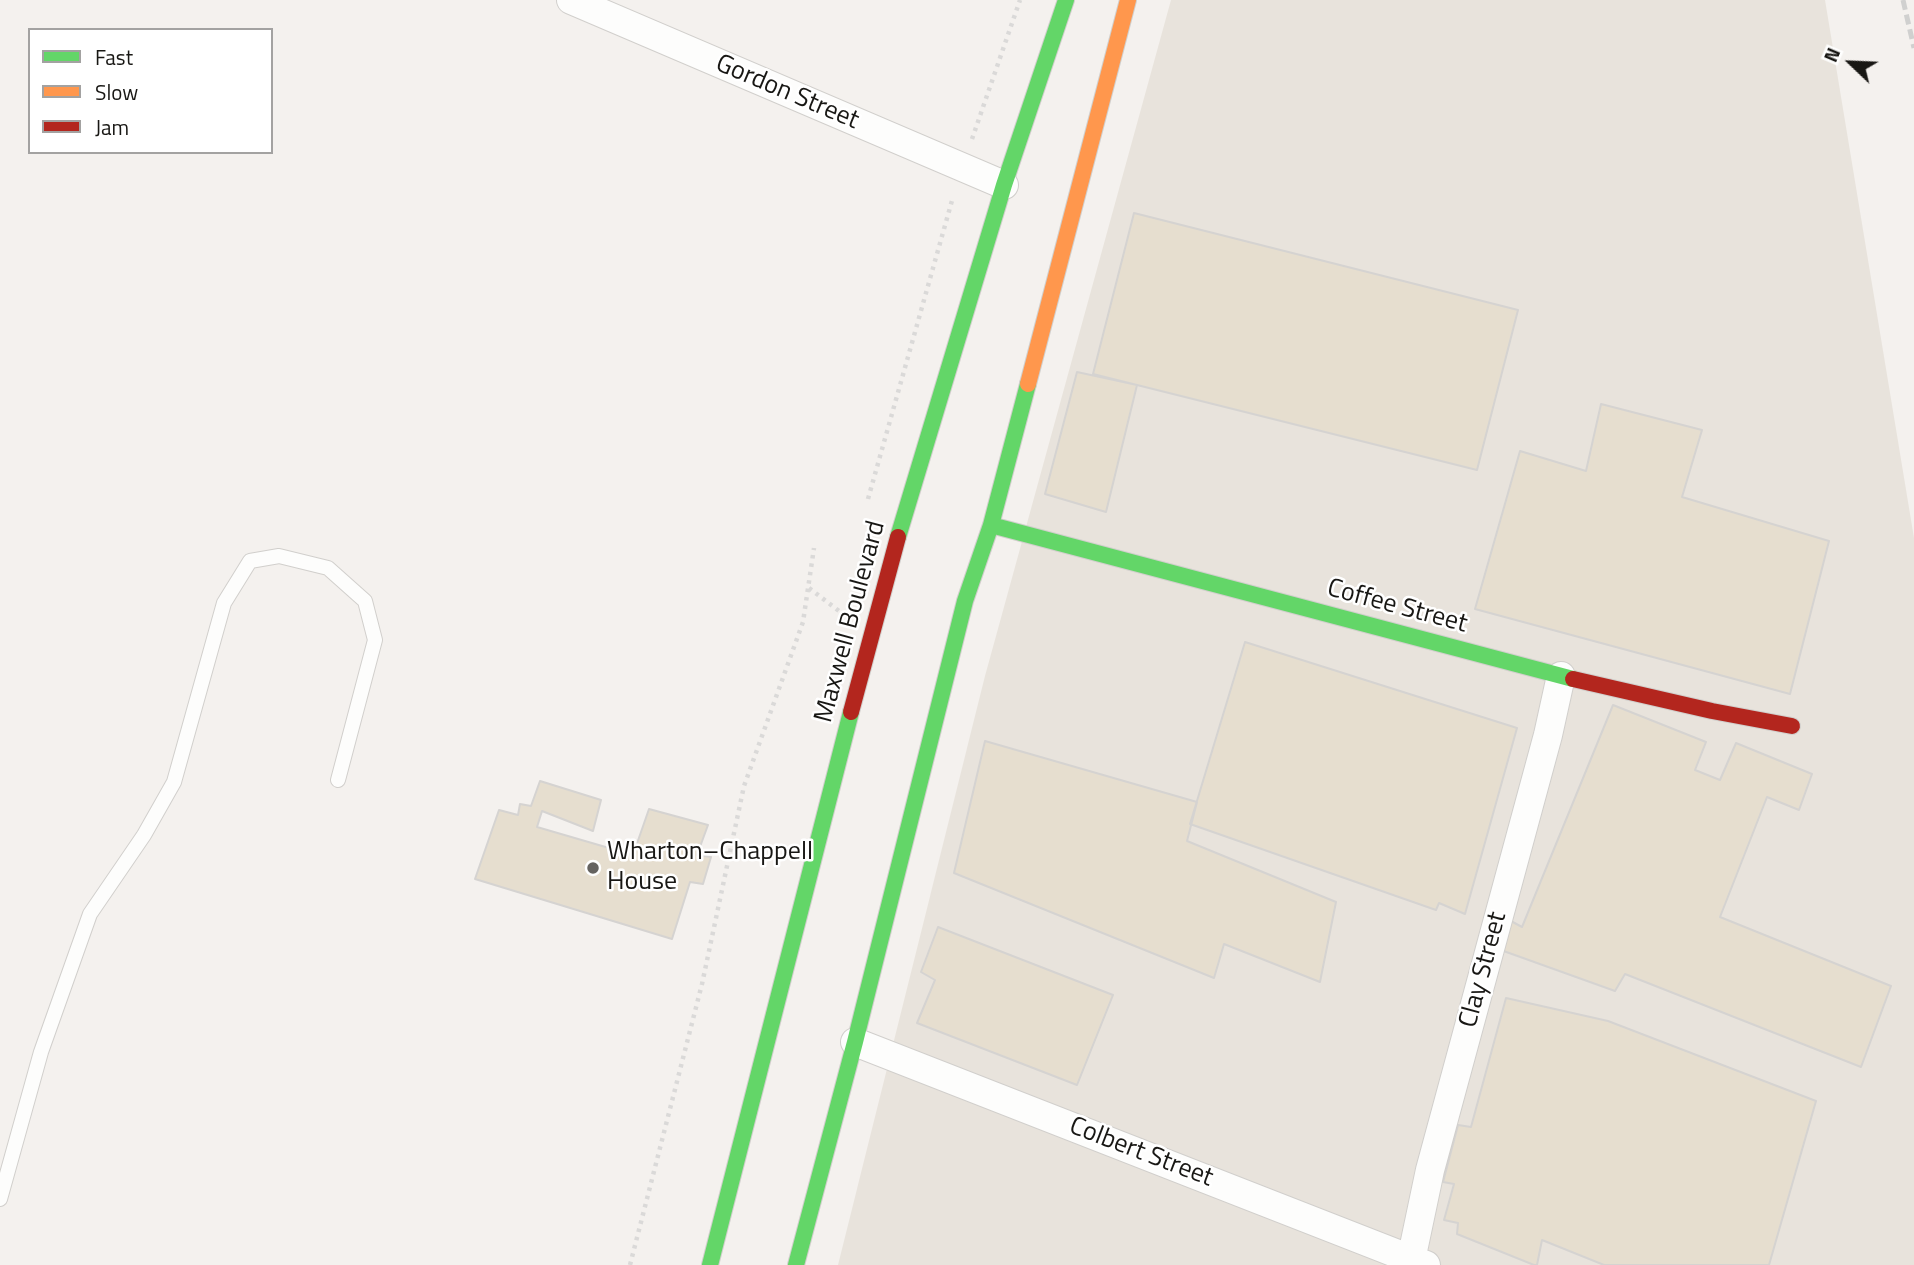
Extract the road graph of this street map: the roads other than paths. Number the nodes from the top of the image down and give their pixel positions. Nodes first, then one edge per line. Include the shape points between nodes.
1 (571, 0) edge
2 (1066, 0) edge
3 (1128, 0) edge
4 (1004, 185) junction
5 (991, 526) junction
6 (1561, 676) junction
7 (1792, 726) dead end
8 (338, 780) dead end
9 (855, 1042) junction
10 (0, 1199) edge
11 (1416, 1263) edge
12 (710, 1265) edge
13 (796, 1265) edge

1 - 4 street, Gordon Street
2 - 4 main road, Maxwell Boulevard
3 - 5 main road
4 - 12 main road, Maxwell Boulevard via 886,577
5 - 6 main road, Coffee Street
5 - 9 main road via 965,601
6 - 7 main road, Coffee Street
6 - 11 street, Clay Street via 1430,1170
8 - 10 lane via 375,640 365,601 328,568 279,556 250,561 224,603 174,782 90,914 41,1052
9 - 11 street, Colbert Street
9 - 13 main road

